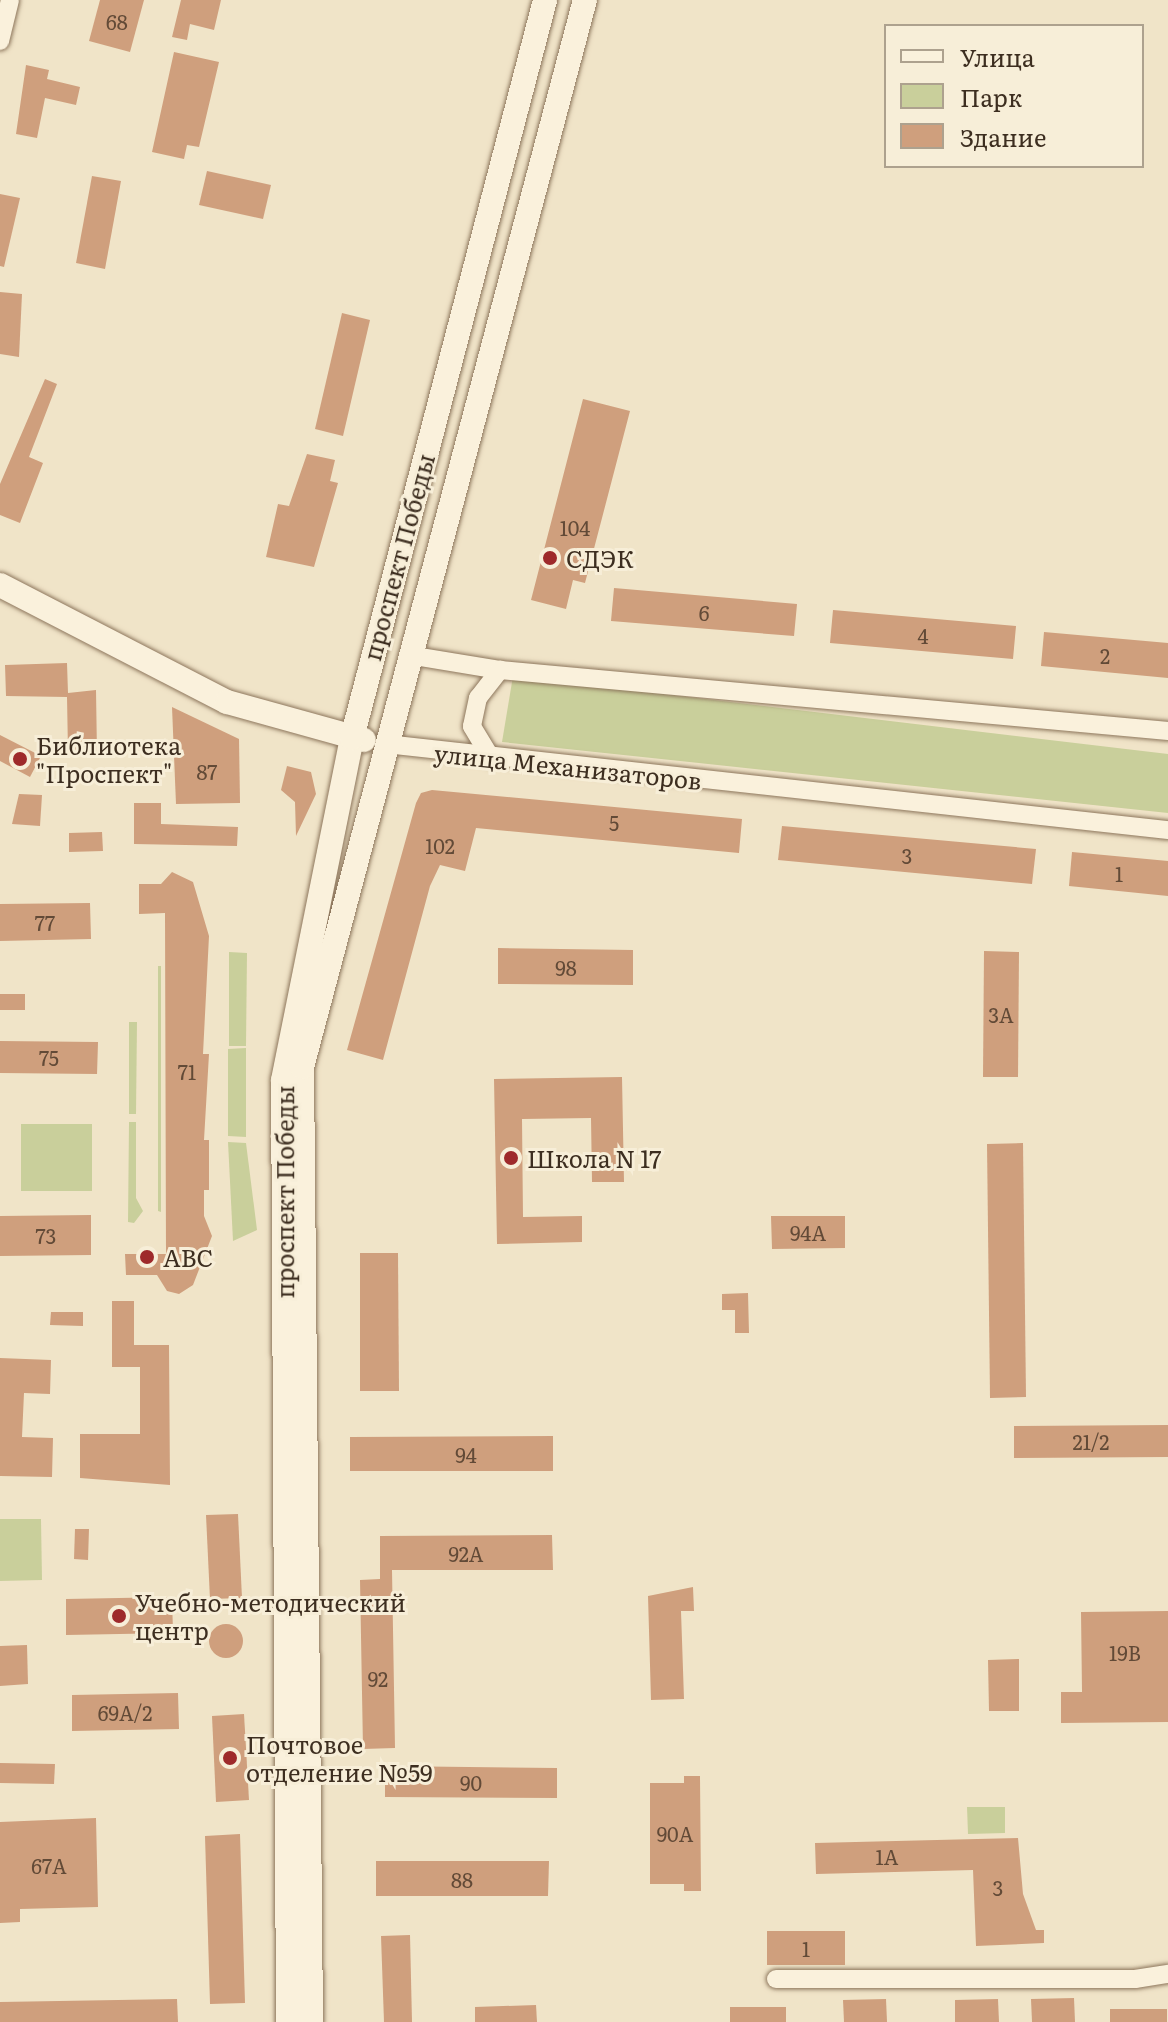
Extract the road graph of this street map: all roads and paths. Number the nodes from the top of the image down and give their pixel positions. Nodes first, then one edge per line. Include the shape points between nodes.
1 (10, 0) edge
2 (545, 0) edge
3 (585, 0) edge
4 (0, 41) edge
5 (444, 381) junction
6 (481, 389) junction
7 (0, 585) edge
8 (409, 655) junction
9 (500, 670) junction
10 (1168, 731) edge
11 (352, 738) junction
12 (386, 744) junction
13 (491, 758) junction
14 (1168, 830) edge
15 (1168, 1974) edge
16 (776, 1979) dead end
17 (288, 2022) edge
18 (311, 2022) edge

1 - 4 street
2 - 5 main road, проспект Победы
3 - 6 main road, проспект Победы
5 - 6 main road via 460,390
5 - 11 main road, проспект Победы
6 - 8 main road, проспект Победы
7 - 11 main road, улица Механизаторов via 227,702
8 - 9 street
8 - 12 main road, проспект Победы
9 - 10 street
9 - 13 street via 478,698 472,726
11 - 12 main road, улица Механизаторов
11 - 17 main road, проспект Победы via 283,1080
12 - 13 street, улица Механизаторов
12 - 18 main road, проспект Победы via 300,1082
13 - 14 street, улица Механизаторов
15 - 16 street via 1135,1979

